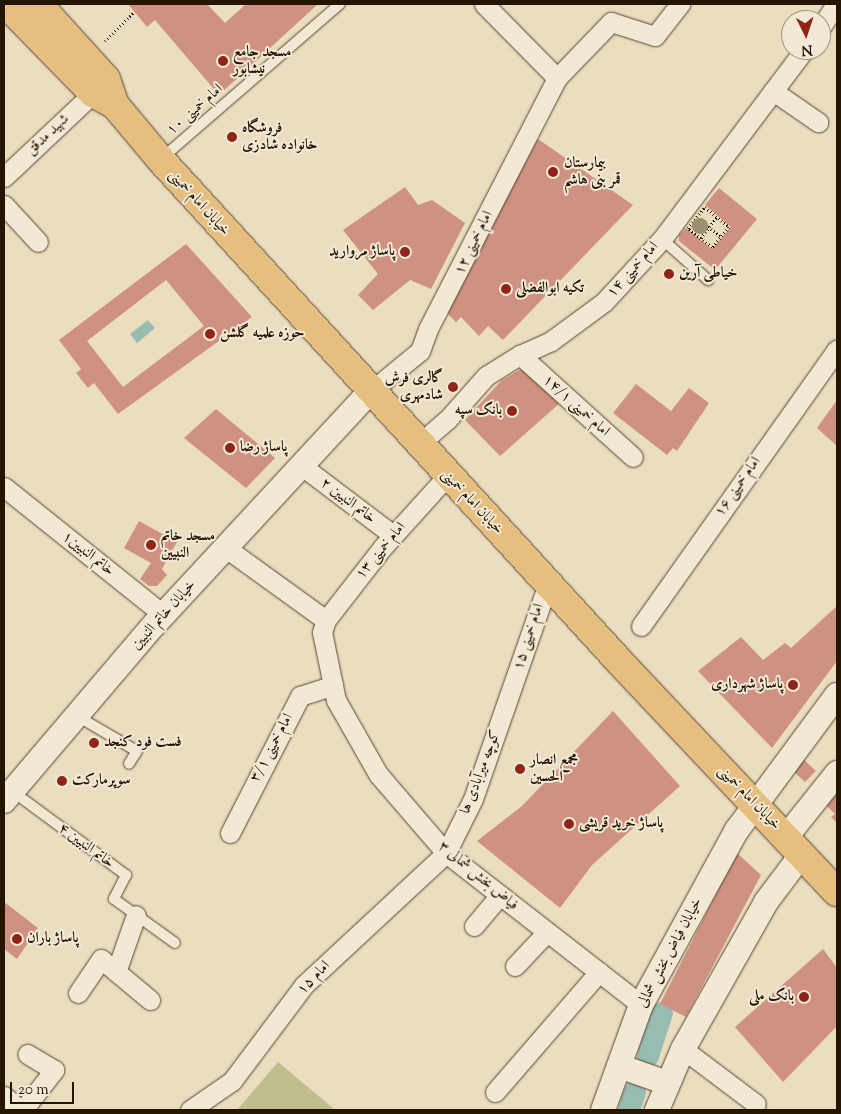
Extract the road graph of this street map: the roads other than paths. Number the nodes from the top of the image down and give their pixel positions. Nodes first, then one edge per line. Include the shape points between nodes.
1 (6, 4) edge
2 (38, 4) edge
3 (340, 4) edge
4 (484, 4) edge
5 (680, 4) edge
6 (796, 60) edge
7 (557, 78) junction
8 (773, 91) junction
9 (104, 99) junction
10 (818, 122) dead end
11 (161, 160) junction
12 (4, 177) edge
13 (4, 205) edge
14 (662, 239) junction
15 (38, 242) dead end
16 (708, 280) dead end
17 (837, 349) edge
18 (520, 355) junction
19 (371, 391) junction
20 (419, 444) junction
21 (633, 457) dead end
22 (302, 466) junction
23 (448, 475) junction
24 (7, 491) edge
25 (393, 535) junction
26 (226, 548) junction
27 (548, 584) junction
28 (164, 615) junction
29 (324, 626) junction
30 (642, 626) dead end
31 (333, 685) junction
32 (512, 690) joint
33 (837, 695) edge
34 (76, 715) junction
35 (129, 764) dead end
36 (837, 773) edge
37 (8, 796) edge
38 (756, 806) junction
39 (230, 833) dead end
40 (794, 846) junction
41 (446, 853) junction
42 (837, 892) edge
43 (500, 895) junction
44 (136, 915) junction
45 (474, 926) dead end
46 (547, 932) junction
47 (175, 943) dead end
48 (515, 966) dead end
49 (116, 972) junction
50 (599, 972) junction
51 (78, 993) dead end
52 (150, 1000) dead end
53 (641, 1005) junction
54 (683, 1049) junction
55 (27, 1054) dead end
56 (619, 1066) junction
57 (667, 1083) junction
58 (495, 1092) dead end
59 (756, 1104) dead end
60 (13, 1105) edge
61 (190, 1110) edge
62 (603, 1110) edge
63 (657, 1110) edge

1 - 9 main road, خیابان امام خمینی
2 - 9 main road, خیابان امام خمینی via 106,79
3 - 11 lane, امام خمینی ۱۰
4 - 7 street
5 - 7 street, امام خمینی ۱۲ via 655,36 611,22
6 - 8 street, امام خمینی ۱۴
7 - 19 street, امام خمینی ۱۲ via 428,329 420,351
8 - 10 street
8 - 14 street, امام خمینی ۱۴
9 - 11 main road, خیابان امام خمینی
9 - 12 street, شهید مدقق
11 - 19 main road, خیابان امام خمینی
13 - 15 street
14 - 16 lane
14 - 18 street, امام خمینی ۱۴ via 604,302 551,341
17 - 30 street, امام خمینی ۱۶
18 - 20 street, امام خمینی ۱۴ via 486,376 447,420
18 - 21 street, امام خمینی ۱۴/۱
19 - 20 main road, خیابان امام خمینی
19 - 22 street, خیابان خاتم النبیین
20 - 23 main road, خیابان امام خمینی
22 - 25 street, خاتم النبیین ۲
22 - 26 street, خیابان خاتم النبیین
23 - 25 street, امام خمینی ۱۳
23 - 27 main road, خیابان امام خمینی
24 - 28 street, خاتم النبیین۱
25 - 29 street, امام خمینی ۱۳
26 - 28 street, خیابان خاتم النبیین
26 - 29 street
27 - 32 street, امام خمینی ۱۵
27 - 38 main road, خیابان امام خمینی
28 - 34 street, خیابان خاتم النبیین
29 - 31 street, فیاض بخش شمالی ۳
31 - 39 street, امام خمینی ۳/۱ via 300,696
31 - 41 street, فیاض بخش شمالی ۳ via 336,700 378,774
32 - 41 street, کوچه میرآبادی ها via 473,799
33 - 38 street, خیابان فیاض بخش شمالی
34 - 35 lane via 137,751
34 - 37 street, خیابان خاتم النبیین
36 - 40 street
37 - 44 lane, خاتم النبیین ۴ via 126,875 114,899
38 - 40 main road, خیابان امام خمینی
38 - 53 street, خیابان فیاض بخش شمالی via 737,830
40 - 42 main road, خیابان امام خمینی
40 - 54 street
41 - 43 street, فیاض بخش شمالی ۳
41 - 61 street, امام ۱۵ via 304,985 232,1081
43 - 45 street
43 - 46 street, فیاض بخش شمالی ۳
44 - 47 lane, خاتم النبیین ۴
44 - 49 street
46 - 48 street
46 - 50 street, فیاض بخش شمالی ۳
49 - 51 street via 101,959
49 - 52 street
50 - 53 street, فیاض بخش شمالی ۳
50 - 58 street
53 - 56 street, خیابان فیاض بخش شمالی
54 - 57 street
54 - 59 street
55 - 60 street via 54,1070
56 - 57 street
56 - 62 street, خیابان فیاض بخش شمالی
57 - 63 street

